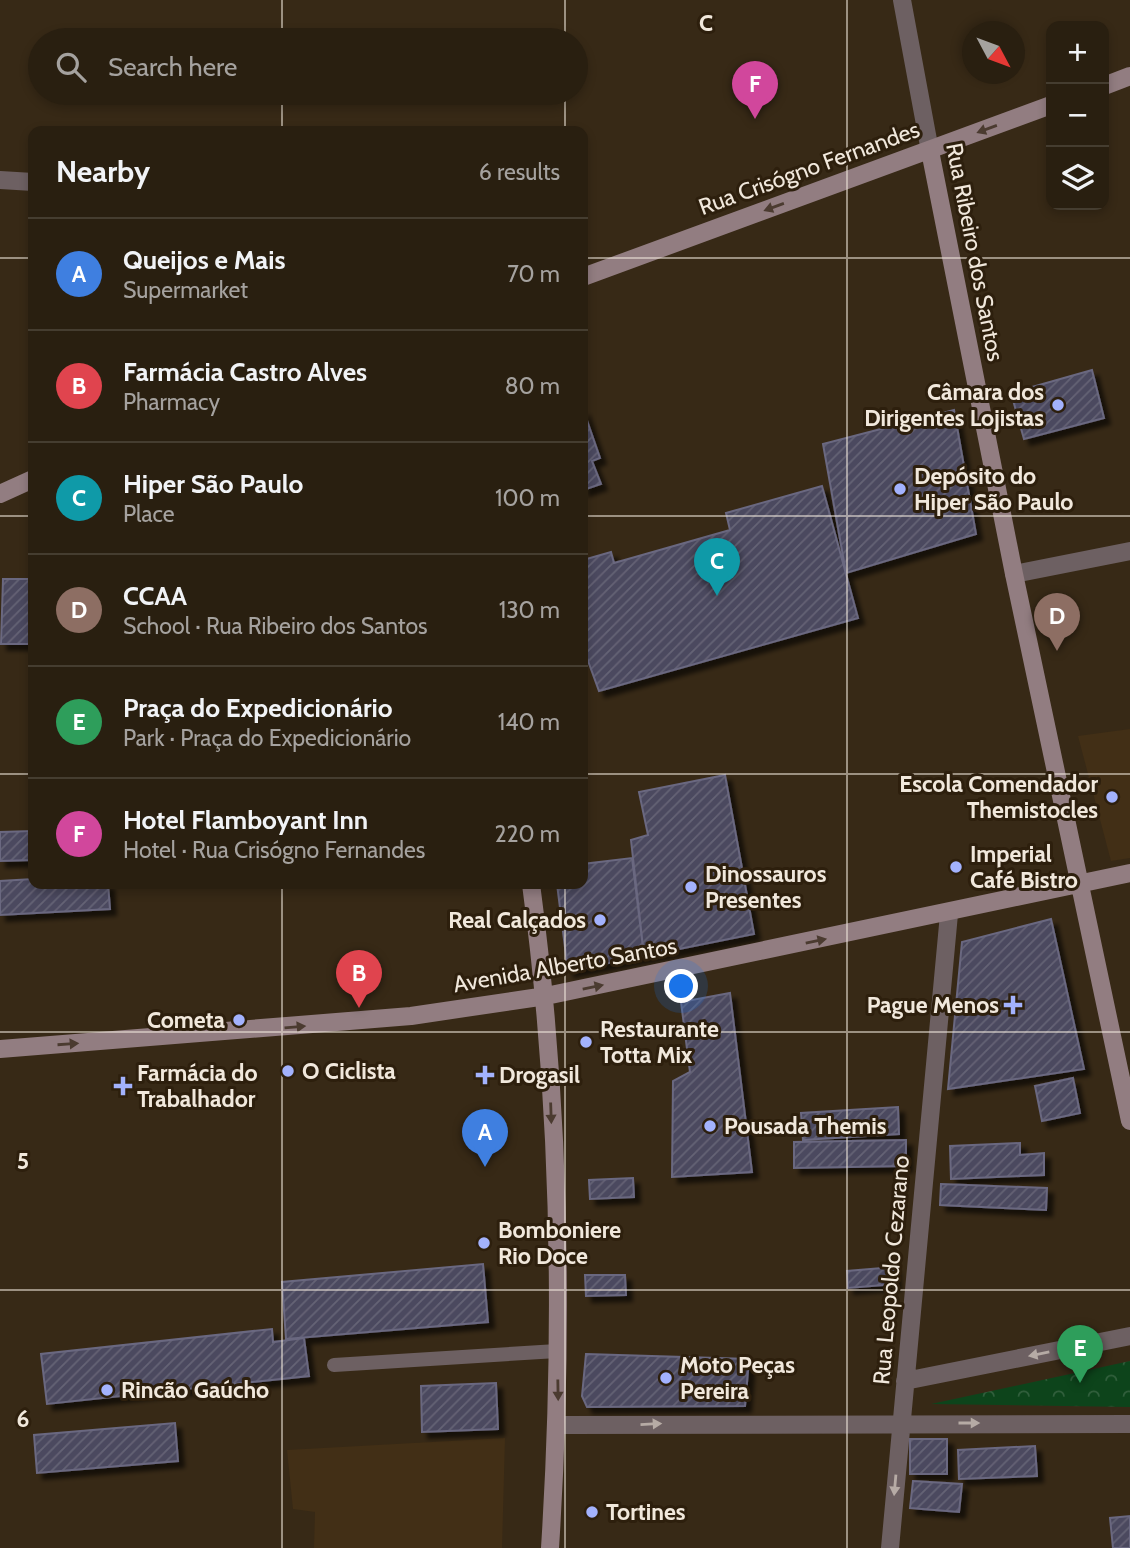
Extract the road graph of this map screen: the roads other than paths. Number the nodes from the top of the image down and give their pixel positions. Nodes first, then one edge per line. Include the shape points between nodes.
1 (902, 0) edge
2 (1130, 76) edge
3 (1109, 84) edge
4 (1046, 107) edge
5 (930, 151) junction
6 (0, 180) edge
7 (28, 183) edge
8 (588, 275) edge
9 (28, 481) edge
10 (0, 494) edge
11 (1130, 551) edge
12 (1014, 574) junction
13 (1130, 873) edge
14 (1081, 883) junction
15 (532, 889) edge
16 (949, 914) junction
17 (546, 996) junction
18 (0, 1049) edge
19 (1130, 1121) edge
20 (1130, 1336) edge
21 (557, 1351) junction
22 (334, 1364) dead end
23 (905, 1381) junction
24 (901, 1422) junction
25 (1130, 1424) edge
26 (558, 1425) junction
27 (550, 1548) edge
28 (890, 1548) edge

1 - 5 street, Rua Ribeiro dos Santos
2 - 3 main road
4 -> 5 main road, Rua Crisógno Fernandes
5 -> 8 main road, Rua Crisógno Fernandes
5 - 12 main road, Rua Ribeiro dos Santos
6 - 7 street
9 - 10 main road
11 - 12 street
12 - 14 main road, Rua Ribeiro dos Santos
13 - 14 main road, Avenida Alberto Santos
14 - 16 main road, Avenida Alberto Santos
14 - 19 main road, Rua Ribeiro dos Santos
15 - 17 main road
17 -> 16 main road, Avenida Alberto Santos
16 - 23 street, Rua Leopoldo Cezarano
18 -> 17 main road, Avenida Alberto Santos via 397,1017
17 -> 21 main road
20 -> 23 street
21 - 22 lane
21 -> 26 main road
23 - 24 street, Rua Leopoldo Cezarano
24 -> 25 street
26 -> 24 street
24 -> 28 street, Rua Leopoldo Cezarano
26 - 27 main road

